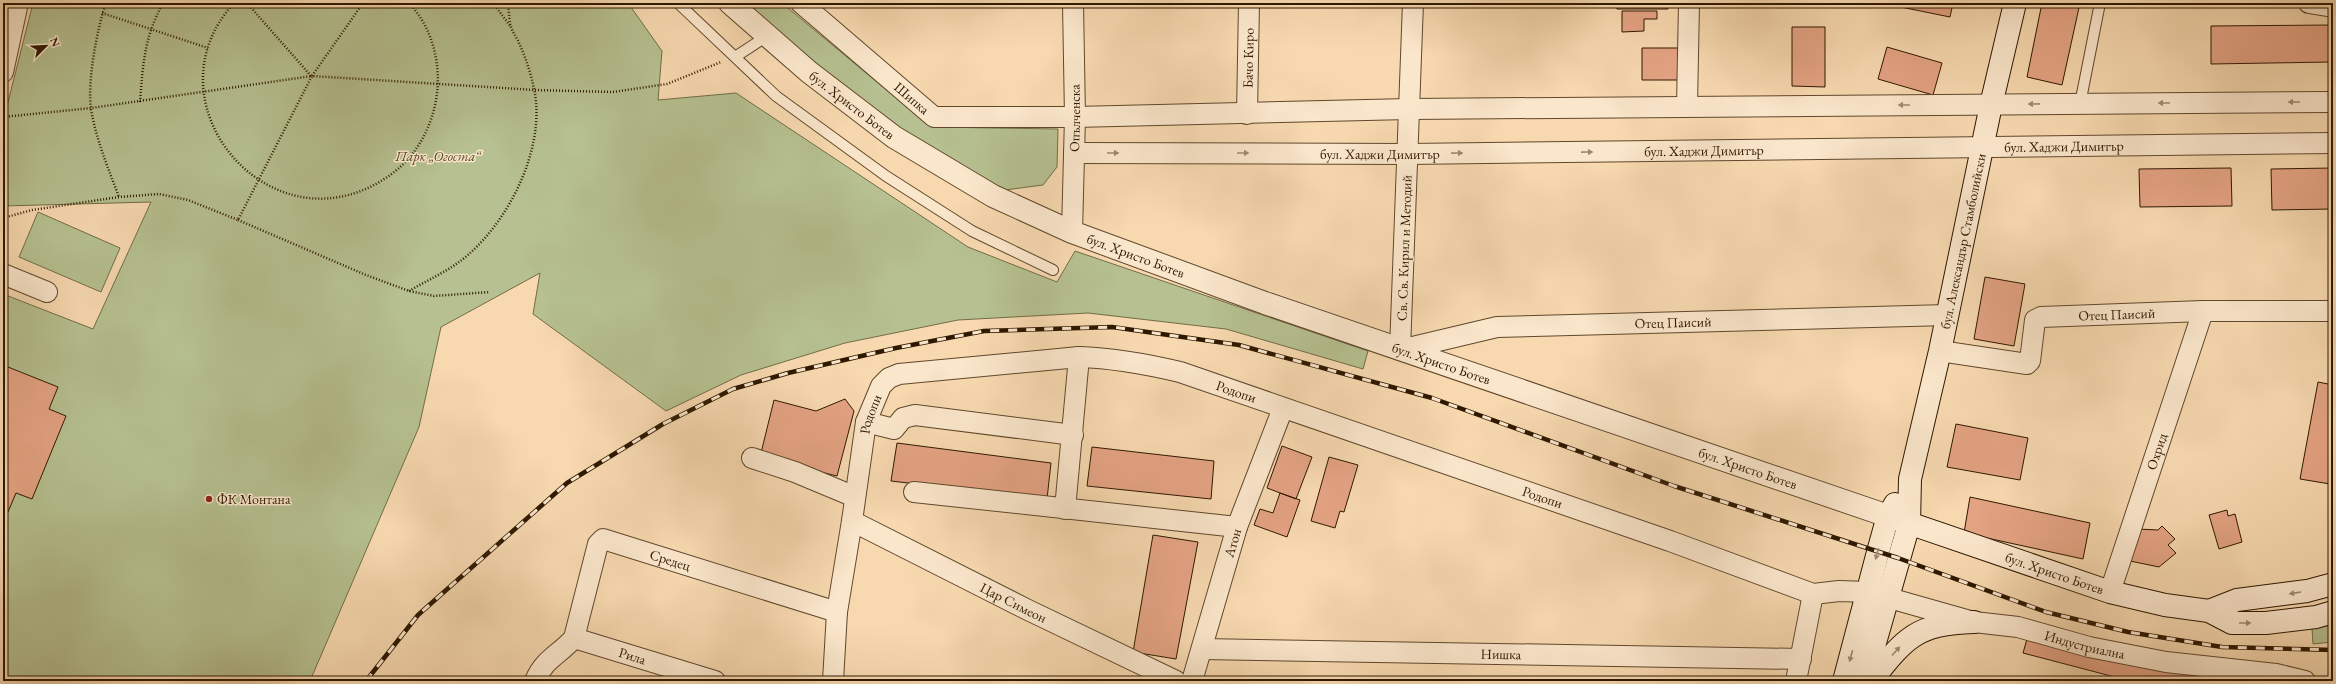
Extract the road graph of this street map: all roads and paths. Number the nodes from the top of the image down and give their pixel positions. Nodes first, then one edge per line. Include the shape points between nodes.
1 (18, 3) edge
2 (106, 3) edge
3 (162, 3) edge
4 (234, 3) edge
5 (247, 3) edge
6 (363, 3) edge
7 (409, 3) edge
8 (493, 3) edge
9 (508, 3) edge
10 (678, 3) edge
11 (730, 3) edge
12 (801, 3) edge
13 (1073, 3) edge
14 (1250, 3) edge
15 (1413, 3) edge
16 (1689, 3) edge
17 (2015, 3) edge
18 (2100, 3) edge
19 (2309, 3) edge
20 (2333, 7) edge
21 (102, 13) junction
22 (511, 27) junction
23 (150, 30) junction
24 (768, 36) junction
25 (208, 48) junction
26 (735, 56) junction
27 (3, 72) edge
28 (312, 76) junction
29 (438, 84) junction
30 (535, 90) junction
31 (204, 93) junction
32 (140, 102) junction
33 (2333, 102) edge
34 (2080, 104) junction
35 (1991, 105) junction
36 (1687, 106) junction
37 (91, 108) junction
38 (1409, 109) junction
39 (1247, 114) junction
40 (3, 117) edge
41 (1075, 117) junction
42 (2333, 143) edge
43 (1982, 148) junction
44 (1074, 153) junction
45 (1408, 154) junction
46 (258, 180) junction
47 (119, 197) junction
48 (3, 218) edge
49 (238, 220) junction
50 (1072, 232) junction
51 (1054, 270) dead end
52 (3, 274) edge
53 (409, 291) junction
54 (47, 292) dead end
55 (490, 292) dead end
56 (2333, 310) edge
57 (2202, 311) junction
58 (1948, 315) junction
59 (1400, 350) junction
60 (1940, 351) junction
61 (1079, 357) junction
62 (1283, 408) junction
63 (866, 422) junction
64 (1073, 435) junction
65 (752, 458) dead end
66 (1910, 479) junction
67 (914, 492) dead end
68 (855, 497) junction
69 (1065, 509) junction
70 (1888, 516) junction
71 (852, 521) junction
72 (1909, 524) junction
73 (1237, 527) junction
74 (2333, 584) edge
75 (2110, 592) junction
76 (1813, 594) junction
77 (1877, 594) junction
78 (2209, 611) junction
79 (837, 612) junction
80 (2333, 612) edge
81 (1974, 622) junction
82 (574, 638) junction
83 (1202, 649) junction
84 (1801, 659) junction
85 (535, 681) edge
86 (715, 681) edge
87 (833, 681) edge
88 (1176, 681) edge
89 (1192, 681) edge
90 (1796, 681) edge
91 (1844, 681) edge
92 (1864, 681) edge
93 (1871, 681) edge
94 (2305, 681) edge

1 - 27 street
2 - 21 path
3 - 23 path
4 - 25 path via 224,14
5 - 28 path
6 - 28 path
7 - 29 path via 424,24 433,45 438,68
8 - 22 path
9 - 22 path
10 - 26 lane
11 - 24 main road, бул. Христо Ботев
12 - 41 street, Шипка via 934,117
13 - 41 street, Опълченска
14 - 39 street, Бачо Киро
15 - 38 street, Св. Св. Кирил и Методий
16 - 36 street
17 - 35 main road, бул. Александър Стамболийски
18 - 34 lane
19 - 20 street
21 - 23 path
21 - 37 path via 92,80
22 - 30 path
23 - 25 path
23 - 32 path via 141,69
24 - 26 lane
24 - 50 main road, бул. Христо Ботев via 809,72 894,137 993,196
25 - 31 path via 204,68
26 - 30 path via 667,84 613,92
26 - 51 lane via 776,96 886,176 972,231
28 - 29 path
28 - 31 path
28 - 46 path
29 - 30 path
29 - 46 path via 431,122 416,150 395,173 368,189 337,198 305,198 275,189
30 - 53 path via 537,119 533,147 525,171 507,208 487,235 459,261
31 - 32 path
31 - 46 path via 211,124 226,151
32 - 37 path
33 -> 34 street
34 -> 35 street
35 -> 36 street
35 - 43 main road, бул. Александър Стамболийски
36 - 38 street
37 - 40 path
37 - 47 path via 103,154
38 - 39 street
38 - 45 street, Св. Св. Кирил и Методий
39 - 41 street
41 - 44 street, Опълченска
42 - 43 street, бул. Хаджи Димитър
45 -> 43 street, бул. Хаджи Димитър
43 - 58 main road, бул. Александър Стамболийски
44 -> 45 street, бул. Хаджи Димитър
44 - 50 street, Опълченска
45 - 59 street, Св. Св. Кирил и Методий
46 - 49 path
47 - 48 path via 32,210
47 - 49 path via 159,194 188,200
49 - 53 path
50 - 59 main road, бул. Христо Ботев
52 - 54 street
53 - 55 path via 434,296
56 - 57 street, Отец Паисий
57 - 60 street, Отец Паисий via 2038,318 2035,320 2030,361 2023,365
57 - 75 street, Охрид
58 - 59 street, Отец Паисий via 1497,327
58 - 60 main road, бул. Александър Стамболийски
59 - 70 main road, бул. Христо Ботев
60 - 66 main road, бул. Александър Стамболийски
61 - 62 street, Родопи via 1134,361 1180,372
61 - 63 street, Родопи via 900,374 889,378 881,386
61 - 64 street
62 - 73 street, Атон
62 - 76 street, Родопи via 1670,541
63 - 64 street via 894,429 903,418 914,415
63 - 68 street, Родопи
64 - 69 street
65 - 68 street via 796,472
66 - 70 main road, бул. Александър Стамболийски
66 - 72 main road, бул. Александър Стамболийски
67 - 69 street
68 - 71 street, Родопи
69 - 73 street
70 - 72 main road, бул. Христо Ботев
70 -> 77 main road, бул. Александър Стамболийски
71 - 79 street, Родопи
71 - 88 street, Цар Симеон
72 - 75 main road, бул. Христо Ботев
72 - 77 main road, бул. Александър Стамболийски
73 - 83 street, Атон
74 -> 78 main road, бул. Христо Ботев via 2307,592 2237,600
75 - 78 main road, бул. Христо Ботев via 2165,605
76 - 77 street, Родопи via 1839,591
76 - 84 street
77 - 81 street, Индустриална
77 -> 91 main road, бул. Александър Стамболийски
77 - 92 main road, бул. Александър Стамболийски
78 -> 80 main road, бул. Христо Ботев via 2232,623 2266,623 2316,617
79 - 82 street, Средец via 603,539 598,544
79 - 87 street, Родопи
93 -> 81 main road via 1900,645 1914,634 1939,624
81 - 94 street, Индустриална via 2018,627 2089,646 2166,662 2276,674
82 - 85 street via 539,669
82 - 86 street, Рила
83 - 84 street, Нишка
83 - 89 street, Атон
84 - 90 street

